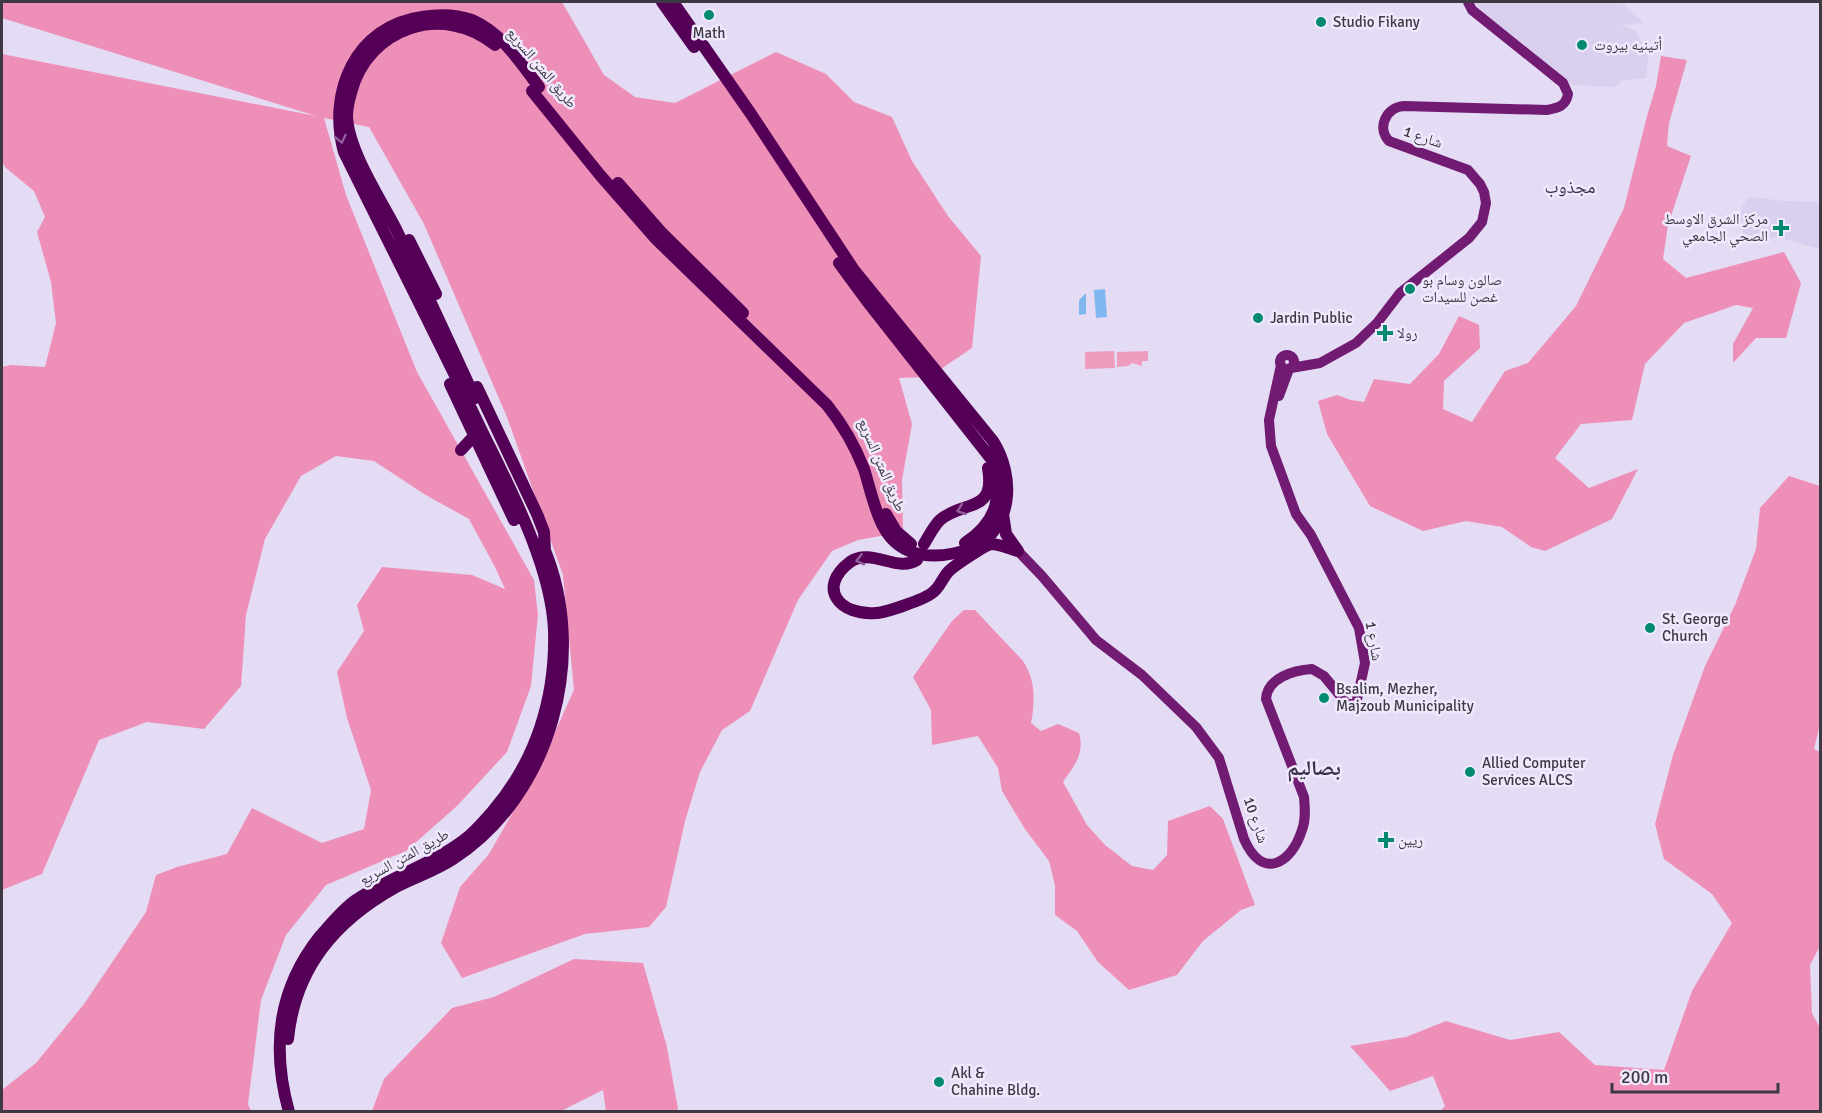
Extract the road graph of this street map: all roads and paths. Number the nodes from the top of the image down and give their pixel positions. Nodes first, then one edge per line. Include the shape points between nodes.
1 (662, 2) edge
2 (672, 2) edge
3 (1468, 2) edge
4 (536, 89) junction
5 (372, 208) junction
6 (474, 436) junction
7 (984, 446) junction
8 (461, 450) dead end
9 (1003, 512) junction
10 (924, 544) dead end
11 (976, 545) junction
12 (1019, 552) junction
13 (917, 560) dead end
14 (543, 571) junction
15 (1356, 704) joint
16 (290, 1112) edge
17 (296, 1112) edge

1 - 7 highway via 848,276
2 - 9 highway via 854,270 993,441 1008,478
3 - 15 main road, شارع 1 via 1563,83 1567,99 1547,110 1404,106 1389,112 1383,131 1386,138 1468,170 1484,192 1484,213 1477,230 1401,293 1356,343 1316,364 1289,365 1277,402 1278,447 1303,523 1359,628 1365,663
4 -> 5 highway, طريق المتن السريع via 508,47 471,20 432,15 386,30 364,49 347,74 338,114 344,152
4 - 11 highway, طريق المتن السريع, bridge via 661,232 846,418 890,523 902,538 915,545 939,549
4 - 17 highway, طريق المتن السريع via 494,44 467,27 435,24 391,36 365,61 355,79 347,115 359,157 545,551 557,586 563,648 556,706 538,760 503,816 454,859 398,886 356,913 314,960 300,984 289,1027 288,1067
5 - 6 highway via 380,240
5 - 14 highway, طريق المتن السريع via 493,454
6 - 8 highway
6 - 14 highway
7 -> 10 highway via 990,484 984,499 940,520
7 - 11 highway via 999,486 995,508
9 - 11 highway
9 - 12 highway via 1005,534
11 - 12 highway via 998,545
13 -> 11 highway via 908,563 857,558 836,579 835,596 851,611 880,613 932,594
12 - 15 main road, شارع 10 via 1096,640 1142,675 1196,727 1219,758 1244,839 1256,860 1273,864 1287,856 1302,830 1305,814 1301,785 1266,699 1268,689 1280,678 1312,669 1324,676 1347,704
14 - 16 highway, طريق المتن السريع via 553,613 553,669 532,753 507,795 465,840 353,902 308,951 282,1014 280,1068

